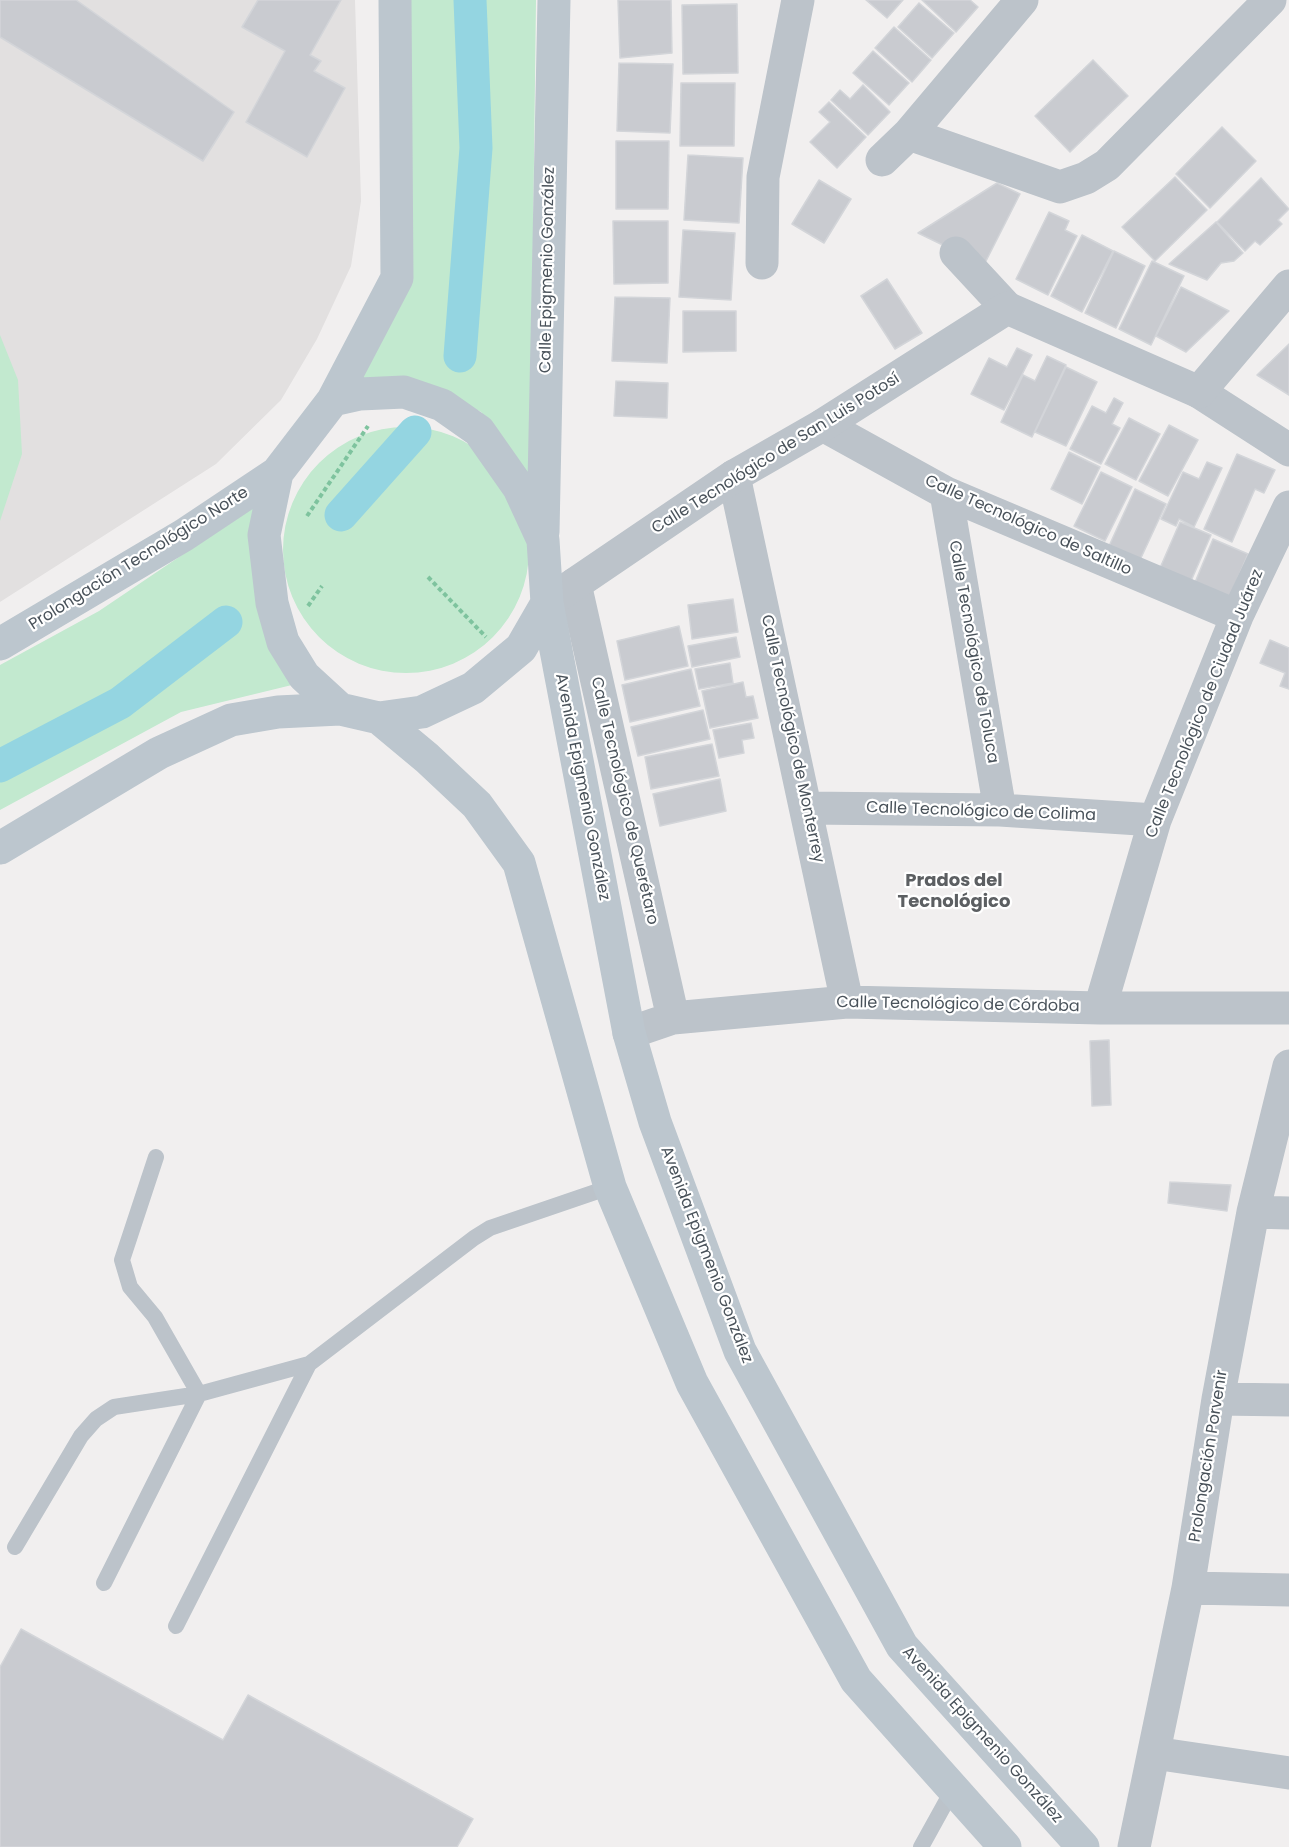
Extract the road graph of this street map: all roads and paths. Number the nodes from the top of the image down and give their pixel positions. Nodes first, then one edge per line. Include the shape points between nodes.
1 (395, 0) edge
2 (554, 0) edge
3 (798, 0) edge
4 (1022, 0) edge
5 (1270, 0) edge
6 (909, 134) junction
7 (882, 160) dead end
8 (956, 253) dead end
9 (762, 263) dead end
10 (1289, 286) edge
11 (1007, 308) junction
12 (1199, 392) junction
13 (333, 400) junction
14 (823, 425) junction
15 (1289, 450) edge
16 (277, 473) junction
17 (734, 476) junction
18 (946, 493) junction
19 (1289, 507) edge
20 (543, 540) junction
21 (574, 584) junction
22 (547, 603) junction
23 (1237, 616) junction
24 (0, 644) edge
25 (340, 710) junction
26 (378, 718) junction
27 (807, 807) junction
28 (1000, 810) junction
29 (1155, 820) junction
30 (0, 848) edge
31 (847, 1002) junction
32 (1100, 1008) junction
33 (1289, 1008) edge
34 (673, 1018) junction
35 (629, 1033) junction
36 (1289, 1066) edge
37 (156, 1157) dead end
38 (610, 1186) junction
39 (1253, 1212) junction
40 (1289, 1213) edge
41 (309, 1364) junction
42 (199, 1394) junction
43 (1218, 1399) junction
44 (1289, 1400) edge
45 (15, 1547) dead end
46 (104, 1583) dead end
47 (1188, 1588) junction
48 (1289, 1590) edge
49 (176, 1626) dead end
50 (1154, 1753) junction
51 (1287, 1775) edge
52 (952, 1791) junction
53 (921, 1847) edge
54 (1005, 1847) edge
55 (1083, 1847) edge
56 (1134, 1847) edge

1 - 13 main road via 397,278
2 - 20 main road, Calle Epigmenio González
3 - 9 street via 763,177
4 - 6 street
5 - 6 street via 1107,165 1086,178 1060,187
6 - 7 street
8 - 11 street
10 - 12 street
11 - 12 street
11 - 14 street, Calle Tecnológico de San Luis Potosí
12 - 15 street
13 - 16 main road
13 - 20 main road via 404,392 441,405 479,431 519,488
14 - 17 street, Calle Tecnológico de San Luis Potosí
14 - 18 street, Calle Tecnológico de Saltillo
16 - 24 main road, Prolongación Tecnológico Norte via 184,535
16 - 25 main road via 264,535 272,603 282,642 304,676
17 - 21 street, Calle Tecnológico de San Luis Potosí
17 - 27 street, Calle Tecnológico de Monterrey
18 - 23 street, Calle Tecnológico de Saltillo
18 - 28 street, Calle Tecnológico de Toluca
19 - 23 street, Calle Tecnológico de Ciudad Juárez
20 - 22 main road, Calle Epigmenio González
21 - 22 street, Calle Tecnológico de San Luis Potosí
21 - 34 street, Calle Tecnológico de Querétaro
22 - 26 main road via 520,648 473,688 422,712
22 - 35 main road, Avenida Epigmenio González
23 - 29 street, Calle Tecnológico de Ciudad Juárez
25 - 26 main road
25 - 30 main road via 278,712 231,720 159,753
26 - 38 main road via 477,806 519,863
27 - 28 street, Calle Tecnológico de Colima
27 - 31 street, Calle Tecnológico de Monterrey
28 - 29 street, Calle Tecnológico de Colima
29 - 32 street, Calle Tecnológico de Ciudad Juárez
31 - 32 street, Calle Tecnológico de Córdoba
31 - 34 street, Calle Tecnológico de Córdoba
32 - 33 street, Calle Tecnológico de Córdoba
34 - 35 street, Calle Tecnológico de Córdoba
35 - 55 main road, Avenida Epigmenio González via 655,1122 740,1351 902,1646
36 - 39 street, Prolongación Porvenir
37 - 42 lane via 122,1260 130,1287 155,1317
38 - 41 lane via 490,1228
38 - 52 main road via 692,1383 856,1680
39 - 40 street
39 - 43 street, Prolongación Porvenir
41 - 42 lane
41 - 49 lane
42 - 45 lane via 114,1407 96,1419 81,1436
42 - 46 lane
43 - 44 street
43 - 47 street, Prolongación Porvenir
47 - 48 street
47 - 50 street, Prolongación Porvenir
50 - 51 street
50 - 56 street, Prolongación Porvenir
52 - 53 lane
52 - 54 main road

